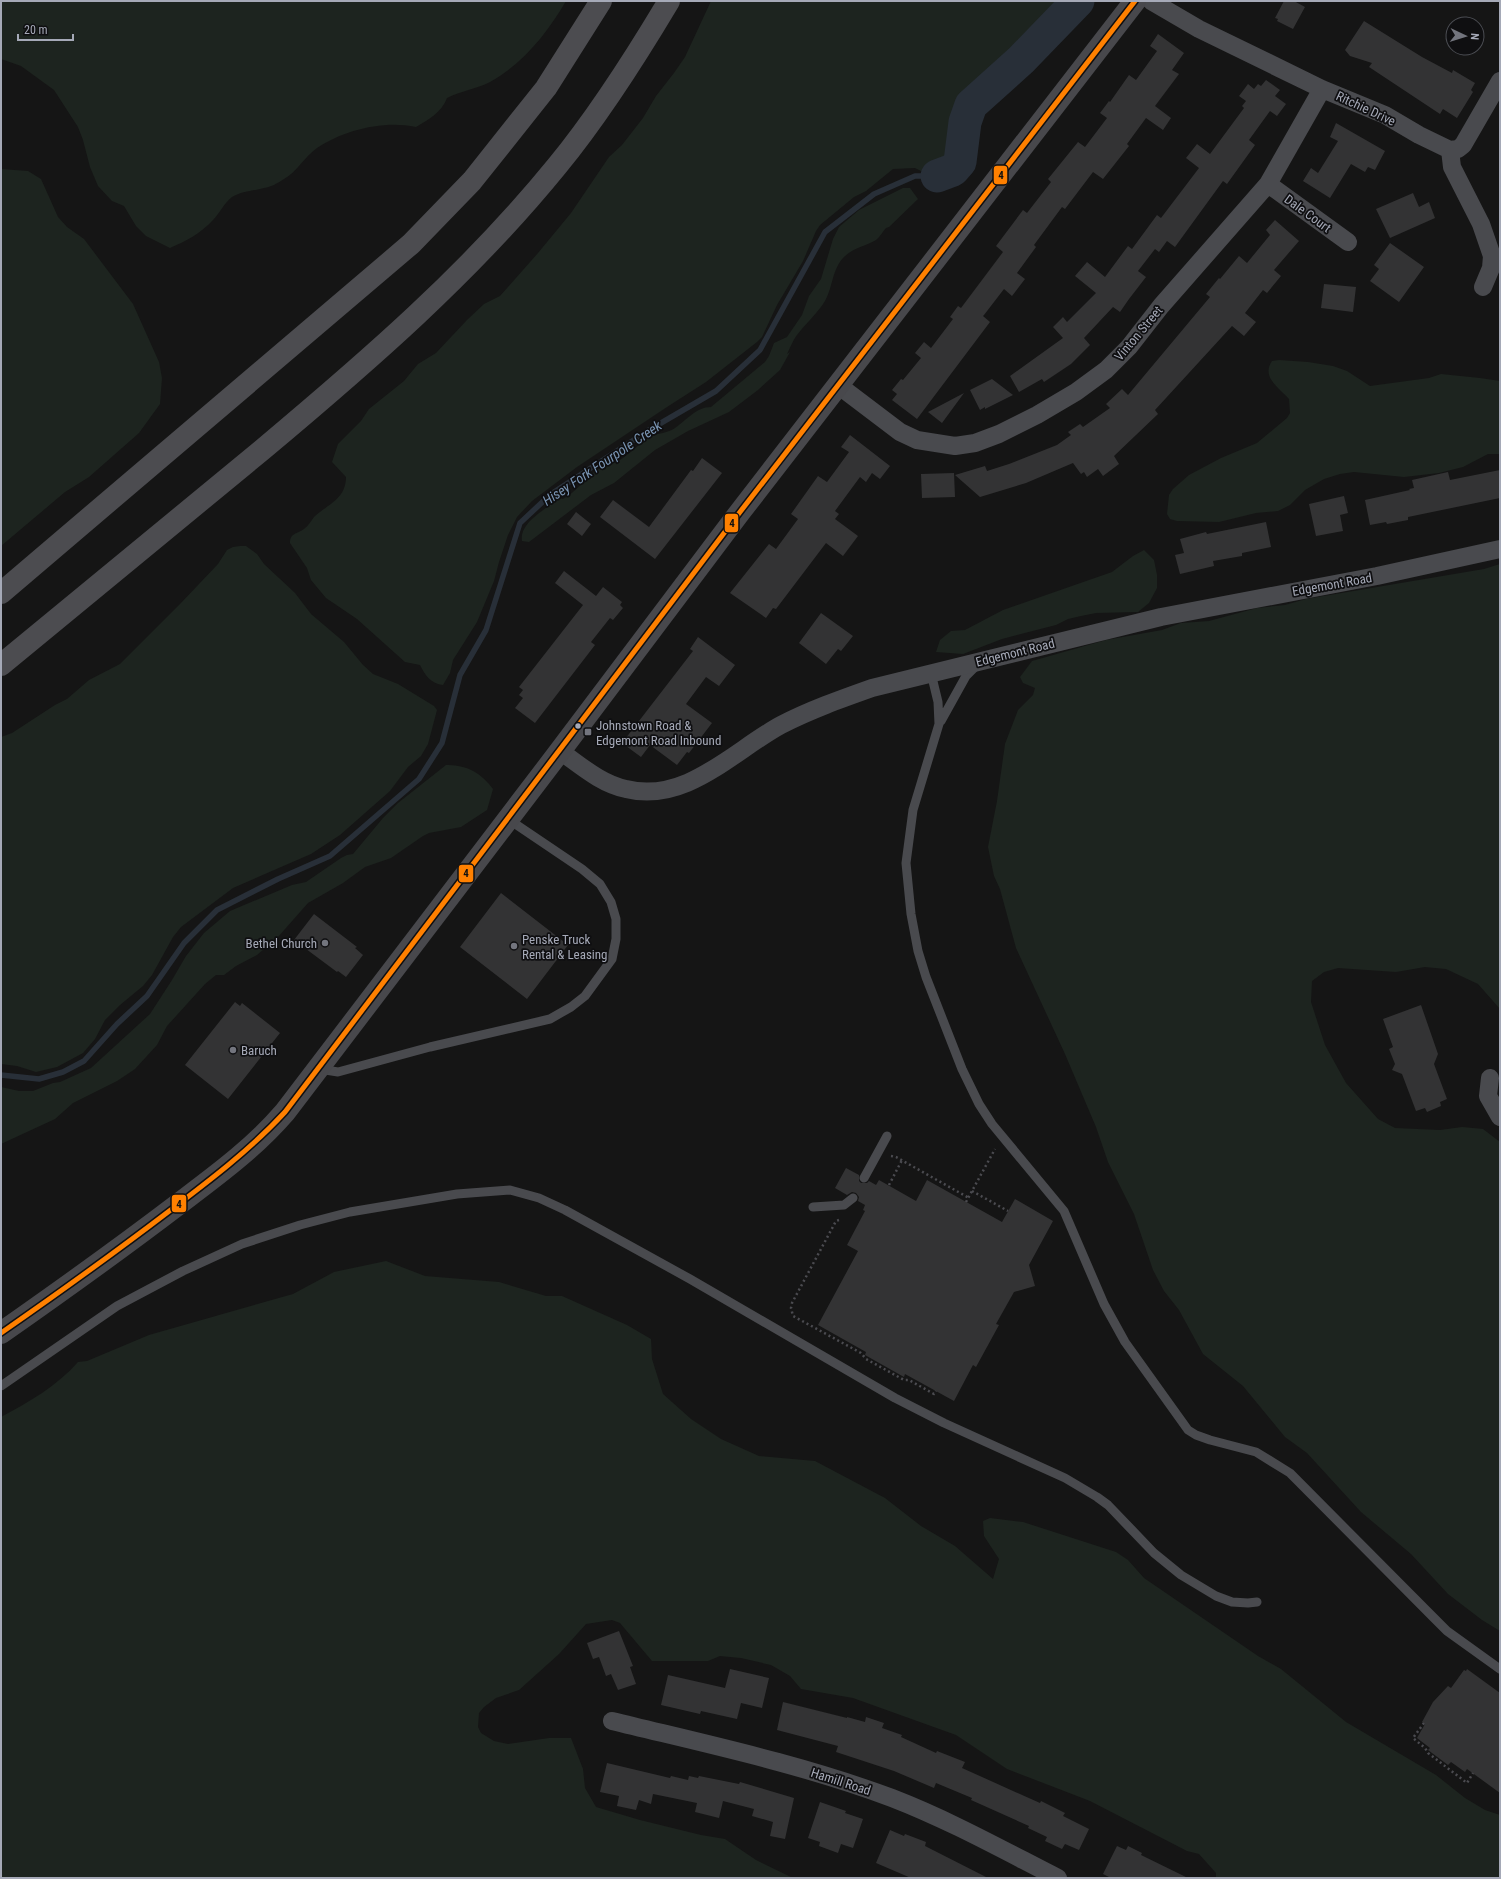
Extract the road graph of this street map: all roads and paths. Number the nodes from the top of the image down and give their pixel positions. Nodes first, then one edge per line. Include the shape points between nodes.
1 (601, 1) edge
2 (669, 1) edge
3 (1135, 1) edge
4 (1151, 1) edge
5 (1500, 81) edge
6 (1322, 89) junction
7 (1450, 150) junction
8 (1268, 184) junction
9 (1348, 242) dead end
10 (1483, 287) dead end
11 (838, 385) junction
12 (1500, 549) edge
13 (1, 593) edge
14 (980, 661) junction
15 (1, 665) edge
16 (931, 673) junction
17 (939, 724) junction
18 (560, 751) junction
19 (508, 819) junction
20 (319, 1069) junction
21 (1490, 1078) dead end
22 (1500, 1117) edge
23 (887, 1136) dead end
24 (996, 1148) dead end
25 (888, 1158) dead end
26 (902, 1160) junction
27 (864, 1178) dead end
28 (889, 1185) dead end
29 (972, 1191) junction
30 (853, 1198) dead end
31 (969, 1198) junction
32 (966, 1202) dead end
33 (813, 1207) dead end
34 (1008, 1211) dead end
35 (843, 1218) dead end
36 (1, 1333) edge
37 (1, 1386) edge
38 (936, 1391) dead end
39 (1257, 1602) dead end
40 (1500, 1669) edge
41 (612, 1721) dead end
42 (1424, 1723) dead end
43 (1473, 1773) dead end
44 (1058, 1878) edge

1 - 13 highway via 546,88 472,181 411,244
2 - 15 highway via 645,42 588,126 521,208 461,274 363,364
3 - 11 street
4 - 6 street, Ritchie Drive via 1200,29
5 - 7 street via 1463,145
6 - 7 street, Ritchie Drive via 1385,115
6 - 8 street, Vinton Street
7 - 10 street via 1452,168 1481,224 1491,250 1491,268
8 - 9 street, Dale Court
8 - 11 street, Vinton Street via 1161,306 1129,347 1106,370 1076,392 999,434 975,443 955,446 917,440 900,432
11 - 18 street
12 - 14 street, Edgemont Road via 1161,618
14 - 16 street, Edgemont Road
14 - 17 lane via 966,676
16 - 17 lane via 939,706
16 - 18 street, Edgemont Road via 872,688 811,711 750,743 708,772 672,789 625,789 592,773
17 - 40 lane via 913,810 907,846 907,876 911,914 926,977 962,1069 979,1104 992,1124 1064,1210 1104,1304 1125,1342 1188,1430 1210,1440 1256,1452 1290,1473 1447,1631
18 - 19 street
19 - 20 street
19 - 20 lane via 582,869 600,884 611,902 616,919 612,959 585,996 550,1019 338,1072
20 - 36 street via 285,1112 253,1146 117,1250
21 - 22 street via 1488,1096
23 - 27 lane
24 - 29 path
25 - 26 path via 893,1156
26 - 28 path
26 - 31 path
29 - 31 path
29 - 34 path
30 - 33 lane via 844,1205
31 - 32 path
35 - 38 path via 836,1220 792,1303 793,1316 904,1380 910,1380 934,1394
37 - 39 lane via 117,1306 183,1271 242,1244 300,1224 350,1212 457,1194 510,1190 539,1198 565,1210 895,1398 1065,1478 1108,1505 1154,1553 1181,1575 1216,1596 1232,1602
41 - 44 street, Hamill Road via 788,1765 853,1785 929,1814
42 - 43 path via 1413,1738 1467,1783

